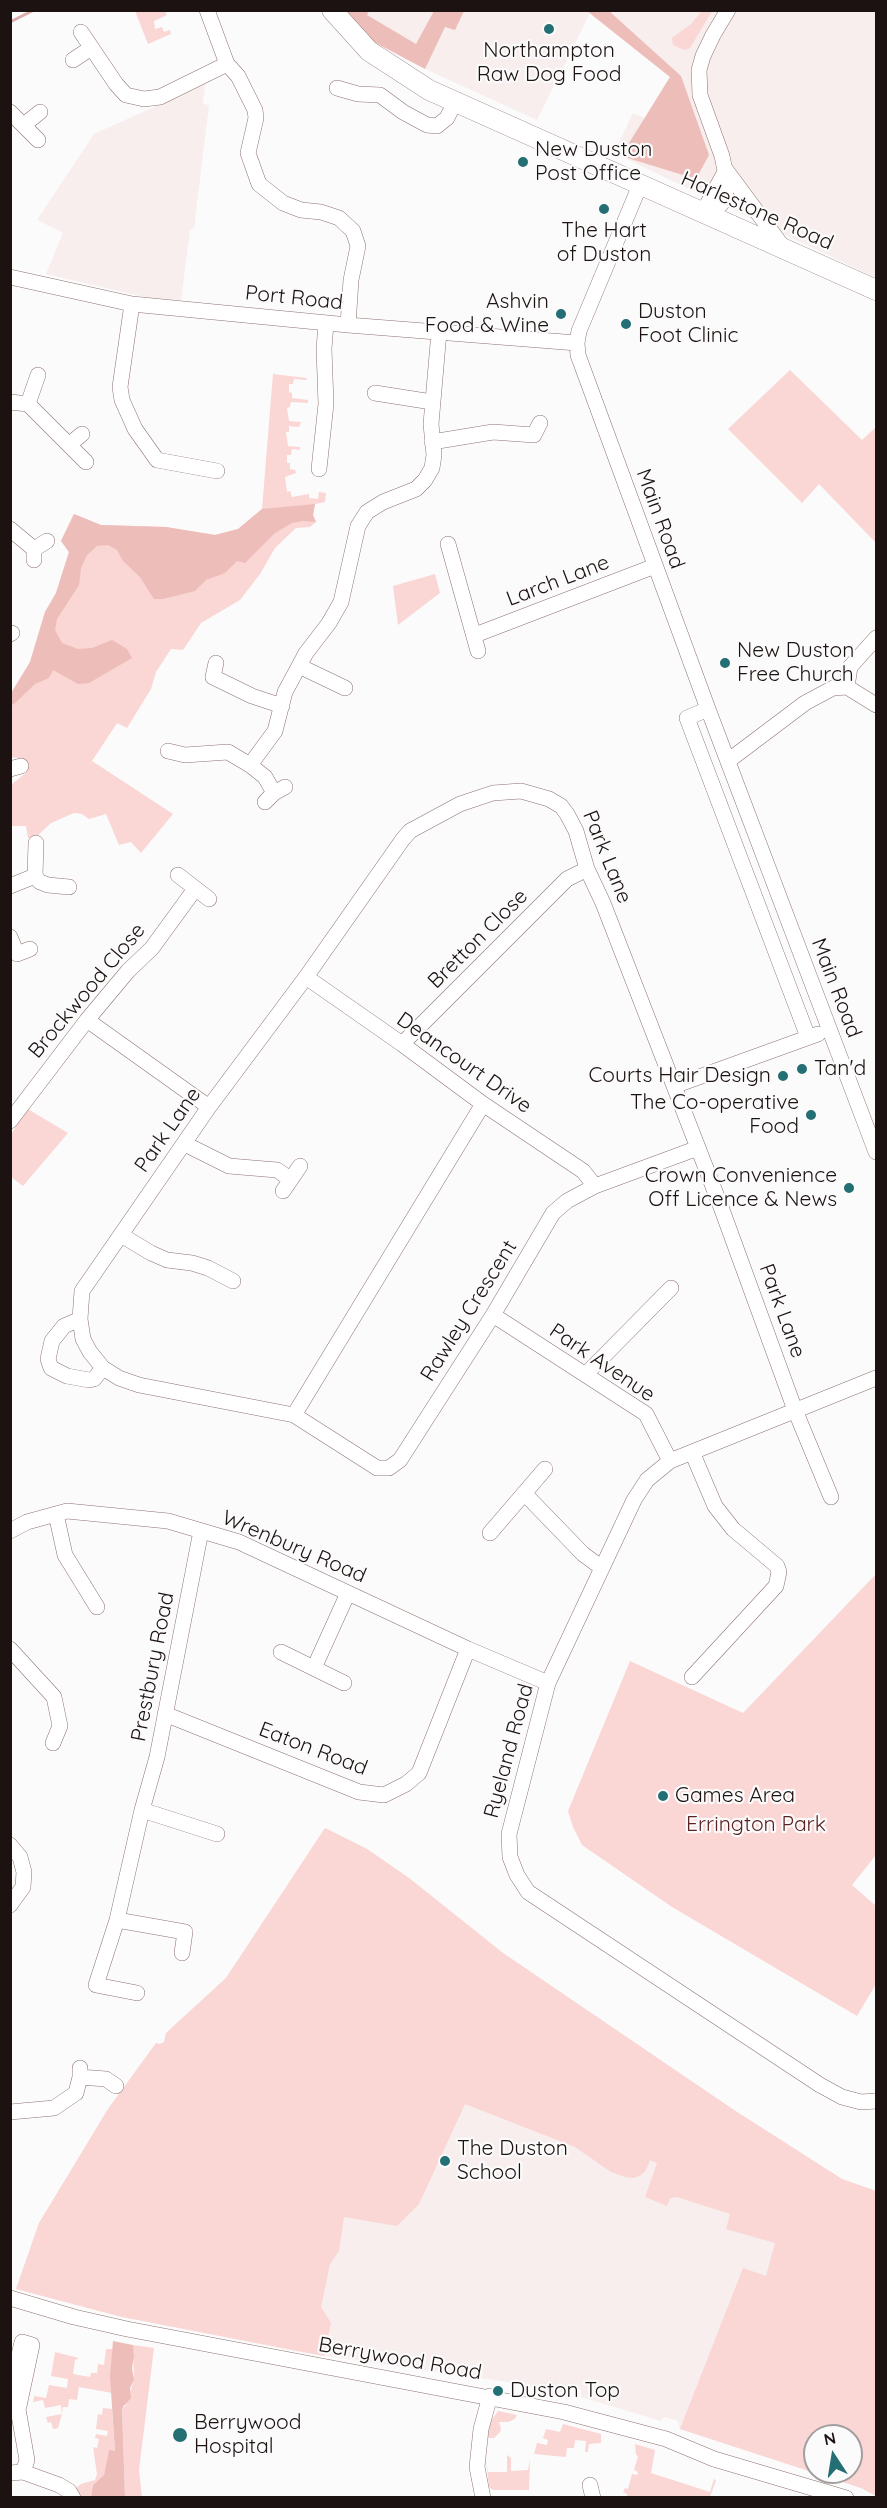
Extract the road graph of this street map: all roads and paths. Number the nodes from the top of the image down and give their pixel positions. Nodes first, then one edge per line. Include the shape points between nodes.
1 (332, 10) edge
2 (728, 10) edge
3 (208, 14) edge
4 (81, 32) dead end
5 (91, 48) junction
6 (73, 60) dead end
7 (227, 64) junction
8 (337, 88) dead end
9 (455, 102) junction
10 (10, 112) edge
11 (40, 112) dead end
12 (25, 124) junction
13 (38, 140) dead end
14 (726, 170) junction
15 (640, 185) junction
16 (707, 213) junction
17 (784, 247) junction
18 (10, 277) edge
19 (876, 290) edge
20 (132, 304) junction
21 (326, 323) junction
22 (348, 325) junction
23 (439, 332) junction
24 (576, 343) junction
25 (38, 375) dead end
26 (373, 393) dead end
27 (10, 402) edge
28 (432, 402) junction
29 (28, 404) junction
30 (82, 434) dead end
31 (536, 435) dead end
32 (432, 442) junction
33 (70, 444) junction
34 (86, 462) dead end
35 (319, 469) dead end
36 (217, 471) dead end
37 (10, 529) edge
38 (448, 544) dead end
39 (38, 550) dead end
40 (655, 566) junction
41 (475, 634) junction
42 (876, 638) edge
43 (478, 651) dead end
44 (299, 666) junction
45 (211, 675) dead end
46 (847, 687) junction
47 (345, 690) dead end
48 (876, 705) edge
49 (282, 706) junction
50 (708, 710) junction
51 (168, 751) dead end
52 (728, 761) junction
53 (250, 765) junction
54 (274, 794) dead end
55 (757, 838) junction
56 (36, 843) dead end
57 (737, 846) junction
58 (587, 869) junction
59 (178, 875) dead end
60 (35, 876) junction
61 (10, 886) edge
62 (69, 887) dead end
63 (195, 889) junction
64 (209, 899) dead end
65 (10, 937) edge
66 (30, 949) dead end
67 (306, 977) junction
68 (87, 1020) junction
69 (830, 1029) junction
70 (808, 1037) junction
71 (402, 1044) junction
72 (674, 1086) junction
73 (483, 1104) junction
74 (209, 1107) junction
75 (10, 1121) edge
76 (185, 1144) junction
77 (698, 1148) junction
78 (876, 1152) edge
79 (300, 1166) dead end
80 (595, 1186) junction
81 (121, 1235) junction
82 (233, 1281) dead end
83 (671, 1288) dead end
84 (493, 1315) junction
85 (80, 1319) junction
86 (103, 1368) junction
87 (586, 1374) junction
88 (876, 1378) edge
89 (219, 1402) joint
90 (795, 1410) junction
91 (294, 1415) junction
92 (692, 1452) junction
93 (670, 1461) junction
94 (545, 1468) dead end
95 (524, 1493) junction
96 (831, 1497) dead end
97 (57, 1514) junction
98 (10, 1531) edge
99 (201, 1531) junction
100 (490, 1533) dead end
101 (602, 1568) junction
102 (348, 1593) junction
103 (97, 1607) dead end
104 (10, 1649) edge
105 (468, 1649) junction
106 (281, 1652) dead end
107 (314, 1668) junction
108 (692, 1677) dead end
109 (344, 1683) dead end
110 (548, 1683) junction
111 (165, 1714) junction
112 (53, 1743) dead end
113 (142, 1810) junction
114 (217, 1834) dead end
115 (10, 1845) edge
116 (10, 1905) edge
117 (117, 1920) junction
118 (182, 1953) dead end
119 (137, 1994) dead end
120 (116, 2086) dead end
121 (876, 2101) edge
122 (10, 2112) edge
123 (10, 2298) edge
124 (490, 2396) junction
125 (19, 2406) dead end
126 (17, 2473) edge
127 (74, 2498) edge
128 (483, 2498) edge
129 (846, 2498) edge

1 - 9 main road, Harlestone Road via 380,60
2 - 14 street via 702,56 698,82
3 - 7 street
4 - 5 street
5 - 6 street
5 - 7 street via 126,95 144,99 160,97
7 - 22 street via 238,76 255,110 248,153 259,184 283,204 339,218 353,231 358,246
8 - 9 street via 380,95 427,125 437,126 447,118
9 - 15 main road, Harlestone Road
10 - 12 street
11 - 12 street
12 - 13 street
14 - 16 street via 728,185 722,202
14 - 17 street
15 - 16 main road, Harlestone Road
15 - 24 street
16 - 17 main road, Harlestone Road
17 - 19 main road, Harlestone Road
18 - 20 street, Port Road
20 - 21 street, Port Road
20 - 36 street via 120,387 135,429 157,460
21 - 22 street, Port Road
21 - 35 street via 326,404
22 - 23 street, Port Road
23 - 24 street, Port Road
23 - 28 street
24 - 40 street, Main Road via 583,372
25 - 29 street
26 - 28 street
27 - 29 street
28 - 32 street
29 - 33 street
30 - 33 street
31 - 32 street via 493,432
32 - 44 street via 432,468 425,480 416,489 367,512 358,526 340,602
33 - 34 street
37 - 39 street
38 - 41 street
40 - 41 street, Larch Lane
40 - 50 street, Main Road
41 - 43 street
42 - 46 street via 850,667
44 - 47 street
44 - 49 street
45 - 49 street
46 - 48 street
46 - 52 street via 833,688 805,703
49 - 53 street via 275,731
50 - 52 street, Main Road
50 - 57 street, Main Road via 687,718
51 - 53 street via 185,762 228,752
52 - 55 street, Main Road
53 - 54 street via 265,777
55 - 57 street
55 - 69 street, Main Road
56 - 60 street
57 - 70 street, Main Road
58 - 67 street, Park Lane via 567,814 549,799 505,791 460,804 410,831
58 - 71 street, Bretton Close via 567,879
58 - 72 street, Park Lane
59 - 63 street
60 - 61 street
60 - 62 street via 48,885
63 - 64 street
63 - 68 street, Brockwood Close via 152,948
65 - 66 street via 17,954
67 - 71 street, Deancourt Drive
67 - 74 street, Park Lane
68 - 74 street
68 - 75 street, Brockwood Close
69 - 70 street
69 - 78 street, Main Road
70 - 72 street
71 - 73 street, Deancourt Drive
72 - 77 street, Park Lane
73 - 80 street, Deancourt Drive via 583,1171
73 - 91 street
74 - 76 street, Park Lane
76 - 79 street via 229,1166 277,1170 287,1185
76 - 81 street, Park Lane
77 - 80 street, Rawley Crescent
77 - 90 street, Park Lane
80 - 84 street, Rawley Crescent via 553,1213
81 - 82 street via 167,1260 208,1268
81 - 85 street, Park Lane via 82,1291
83 - 87 street
84 - 87 street, Park Avenue
84 - 91 street, Rawley Crescent via 400,1460 389,1468 377,1468
85 - 86 street, Park Lane via 83,1339
85 - 86 street via 64,1326 52,1341 48,1359 51,1368 89,1380
86 - 89 street, Park Lane via 139,1384
87 - 93 street, Park Avenue via 646,1414
88 - 90 street, Ryeland Road
89 - 91 street, Rawley Crescent
90 - 92 street, Ryeland Road
90 - 96 street, Park Lane
92 - 93 street, Ryeland Road
92 - 108 street via 715,1506 733,1529 777,1566 779,1579
93 - 101 street, Ryeland Road via 647,1480 634,1500
94 - 95 street
95 - 100 street
95 - 101 street via 583,1554
97 - 98 street, Wrenbury Road
97 - 99 street, Wrenbury Road via 67,1510 124,1515 168,1521
97 - 103 street via 65,1555
99 - 102 street, Wrenbury Road via 239,1542
99 - 111 street, Prestbury Road
101 - 110 street, Ryeland Road
102 - 105 street, Wrenbury Road
102 - 107 street
104 - 112 street via 54,1697 60,1726
105 - 110 street, Wrenbury Road
105 - 111 street, Eaton Road via 419,1773 384,1796 359,1792
106 - 107 street
107 - 109 street
110 - 121 street, Ryeland Road via 509,1834 510,1857 528,1892 820,2085 842,2097
111 - 113 street, Prestbury Road
113 - 114 street
113 - 117 street, Prestbury Road
115 - 116 street via 20,1857 24,1872 23,1887
117 - 118 street via 186,1927
117 - 119 street, Prestbury Road via 92,1984
120 - 122 street via 80,2072 76,2093 54,2108
123 - 124 street, Berrywood Road via 127,2329
124 - 128 street via 477,2467
124 - 129 street, Berrywood Road via 666,2439 714,2459
125 - 126 street via 27,2460
126 - 127 street via 59,2485

